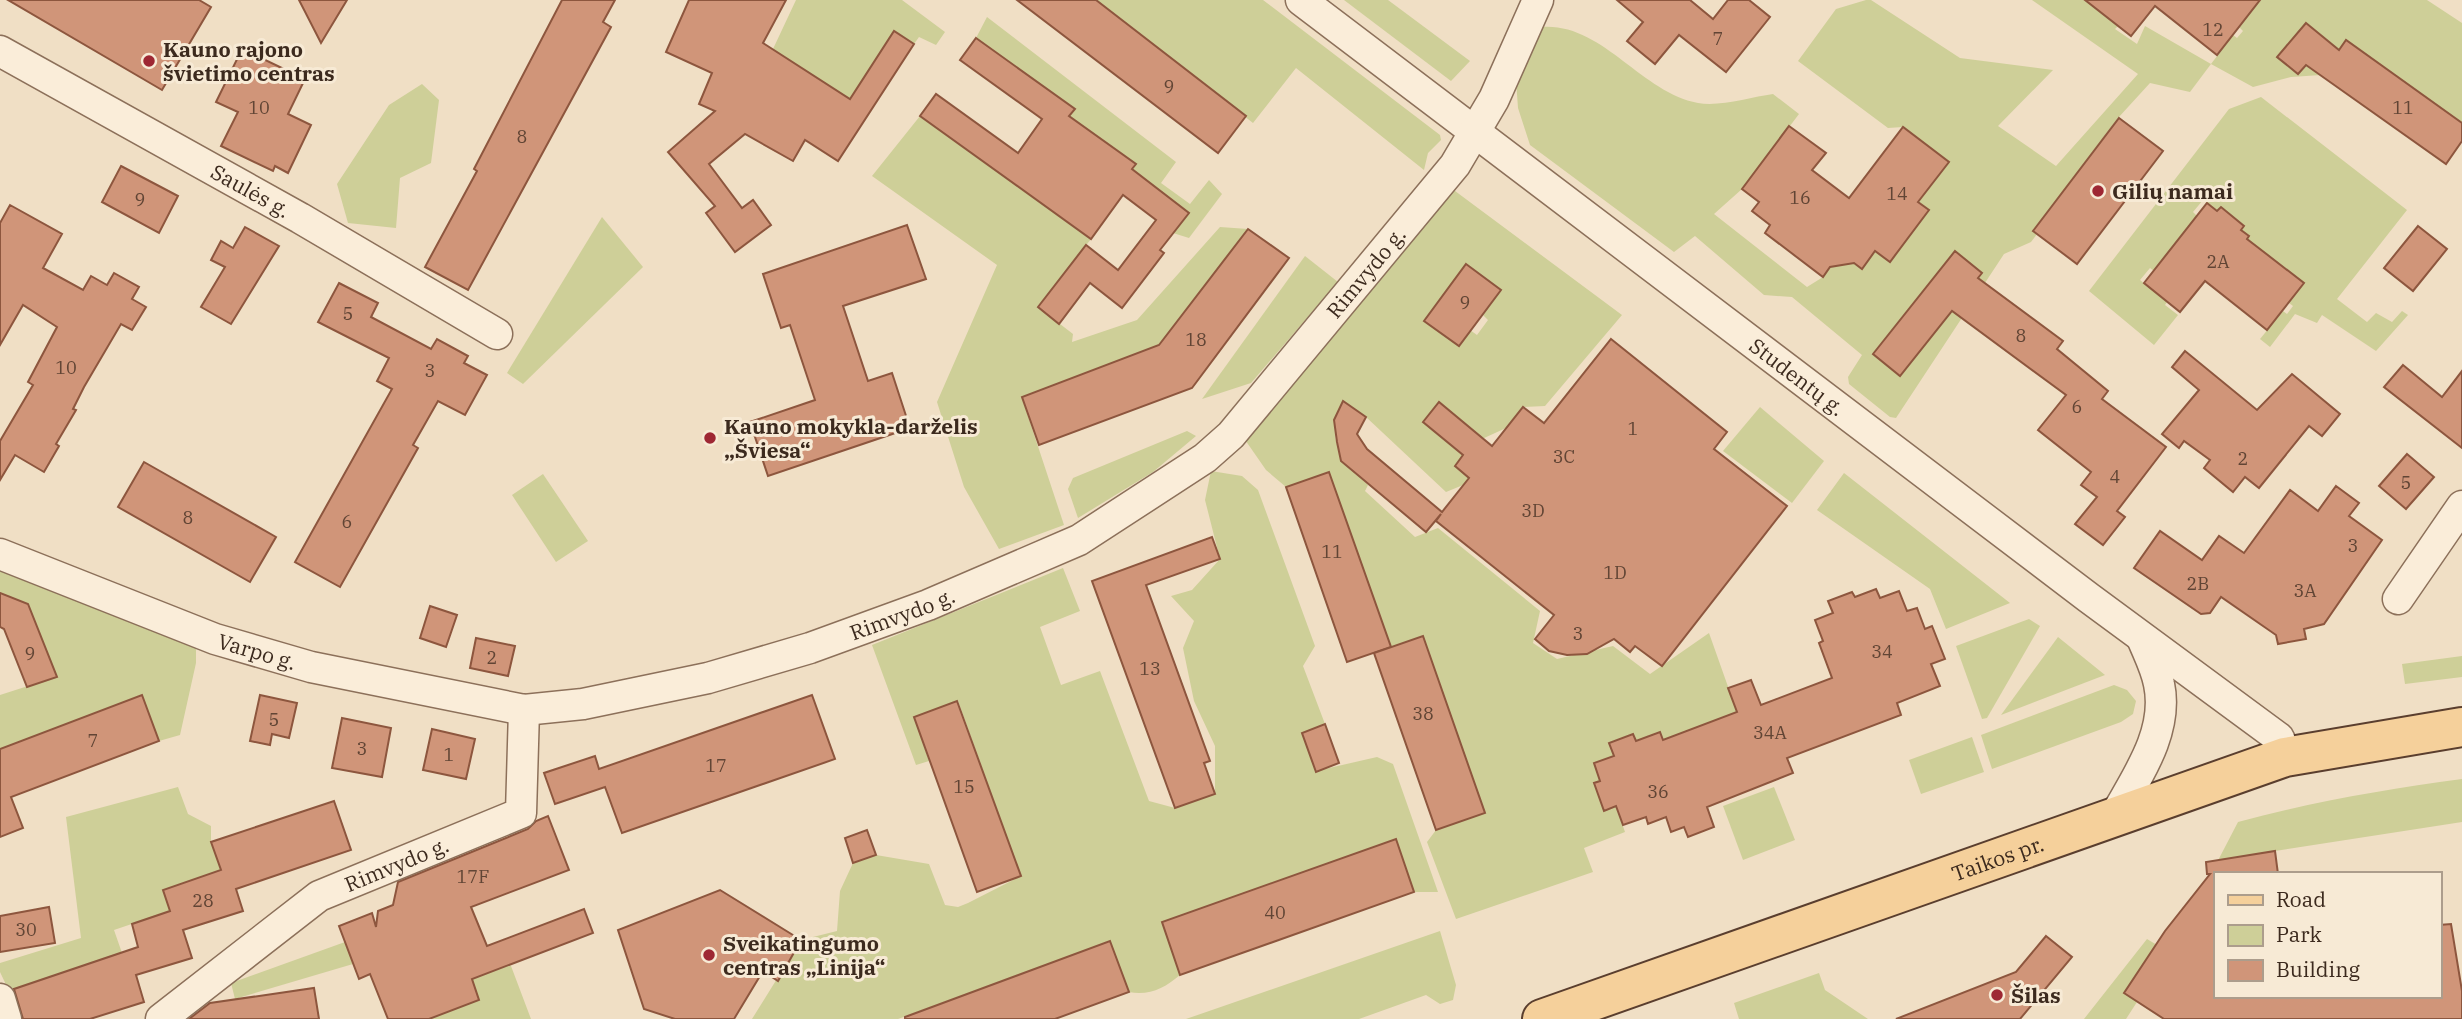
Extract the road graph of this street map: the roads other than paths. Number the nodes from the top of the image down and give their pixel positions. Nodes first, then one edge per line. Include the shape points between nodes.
1 (1301, 0) edge
2 (1538, 0) edge
3 (0, 51) edge
4 (1475, 131) junction
5 (497, 334) dead end
6 (2462, 506) edge
7 (0, 554) edge
8 (2398, 598) dead end
9 (2142, 638) junction
10 (524, 710) junction
11 (2462, 727) edge
12 (2285, 757) junction
13 (2116, 814) junction
14 (0, 999) edge
15 (6, 1019) edge
16 (161, 1019) edge
17 (1542, 1019) edge

1 - 4 street, Studentų g.
2 - 4 street, Rimvydo g.
3 - 5 street, Saulės g.
4 - 9 street, Studentų g.
4 - 10 street, Rimvydo g. via 1455,165 1231,435 1195,466 1079,540 928,605 810,648 708,678 583,704
6 - 8 street
7 - 10 street, Varpo g. via 215,639 310,667
9 - 12 street, Studentų g. via 2279,738
9 - 13 street via 2159,683 2161,706 2156,737
10 - 16 street, Rimvydo g. via 521,813 320,896
11 - 12 main road, Taikos pr.
12 - 13 main road, Taikos pr.
13 - 17 main road, Taikos pr.
14 - 15 street

